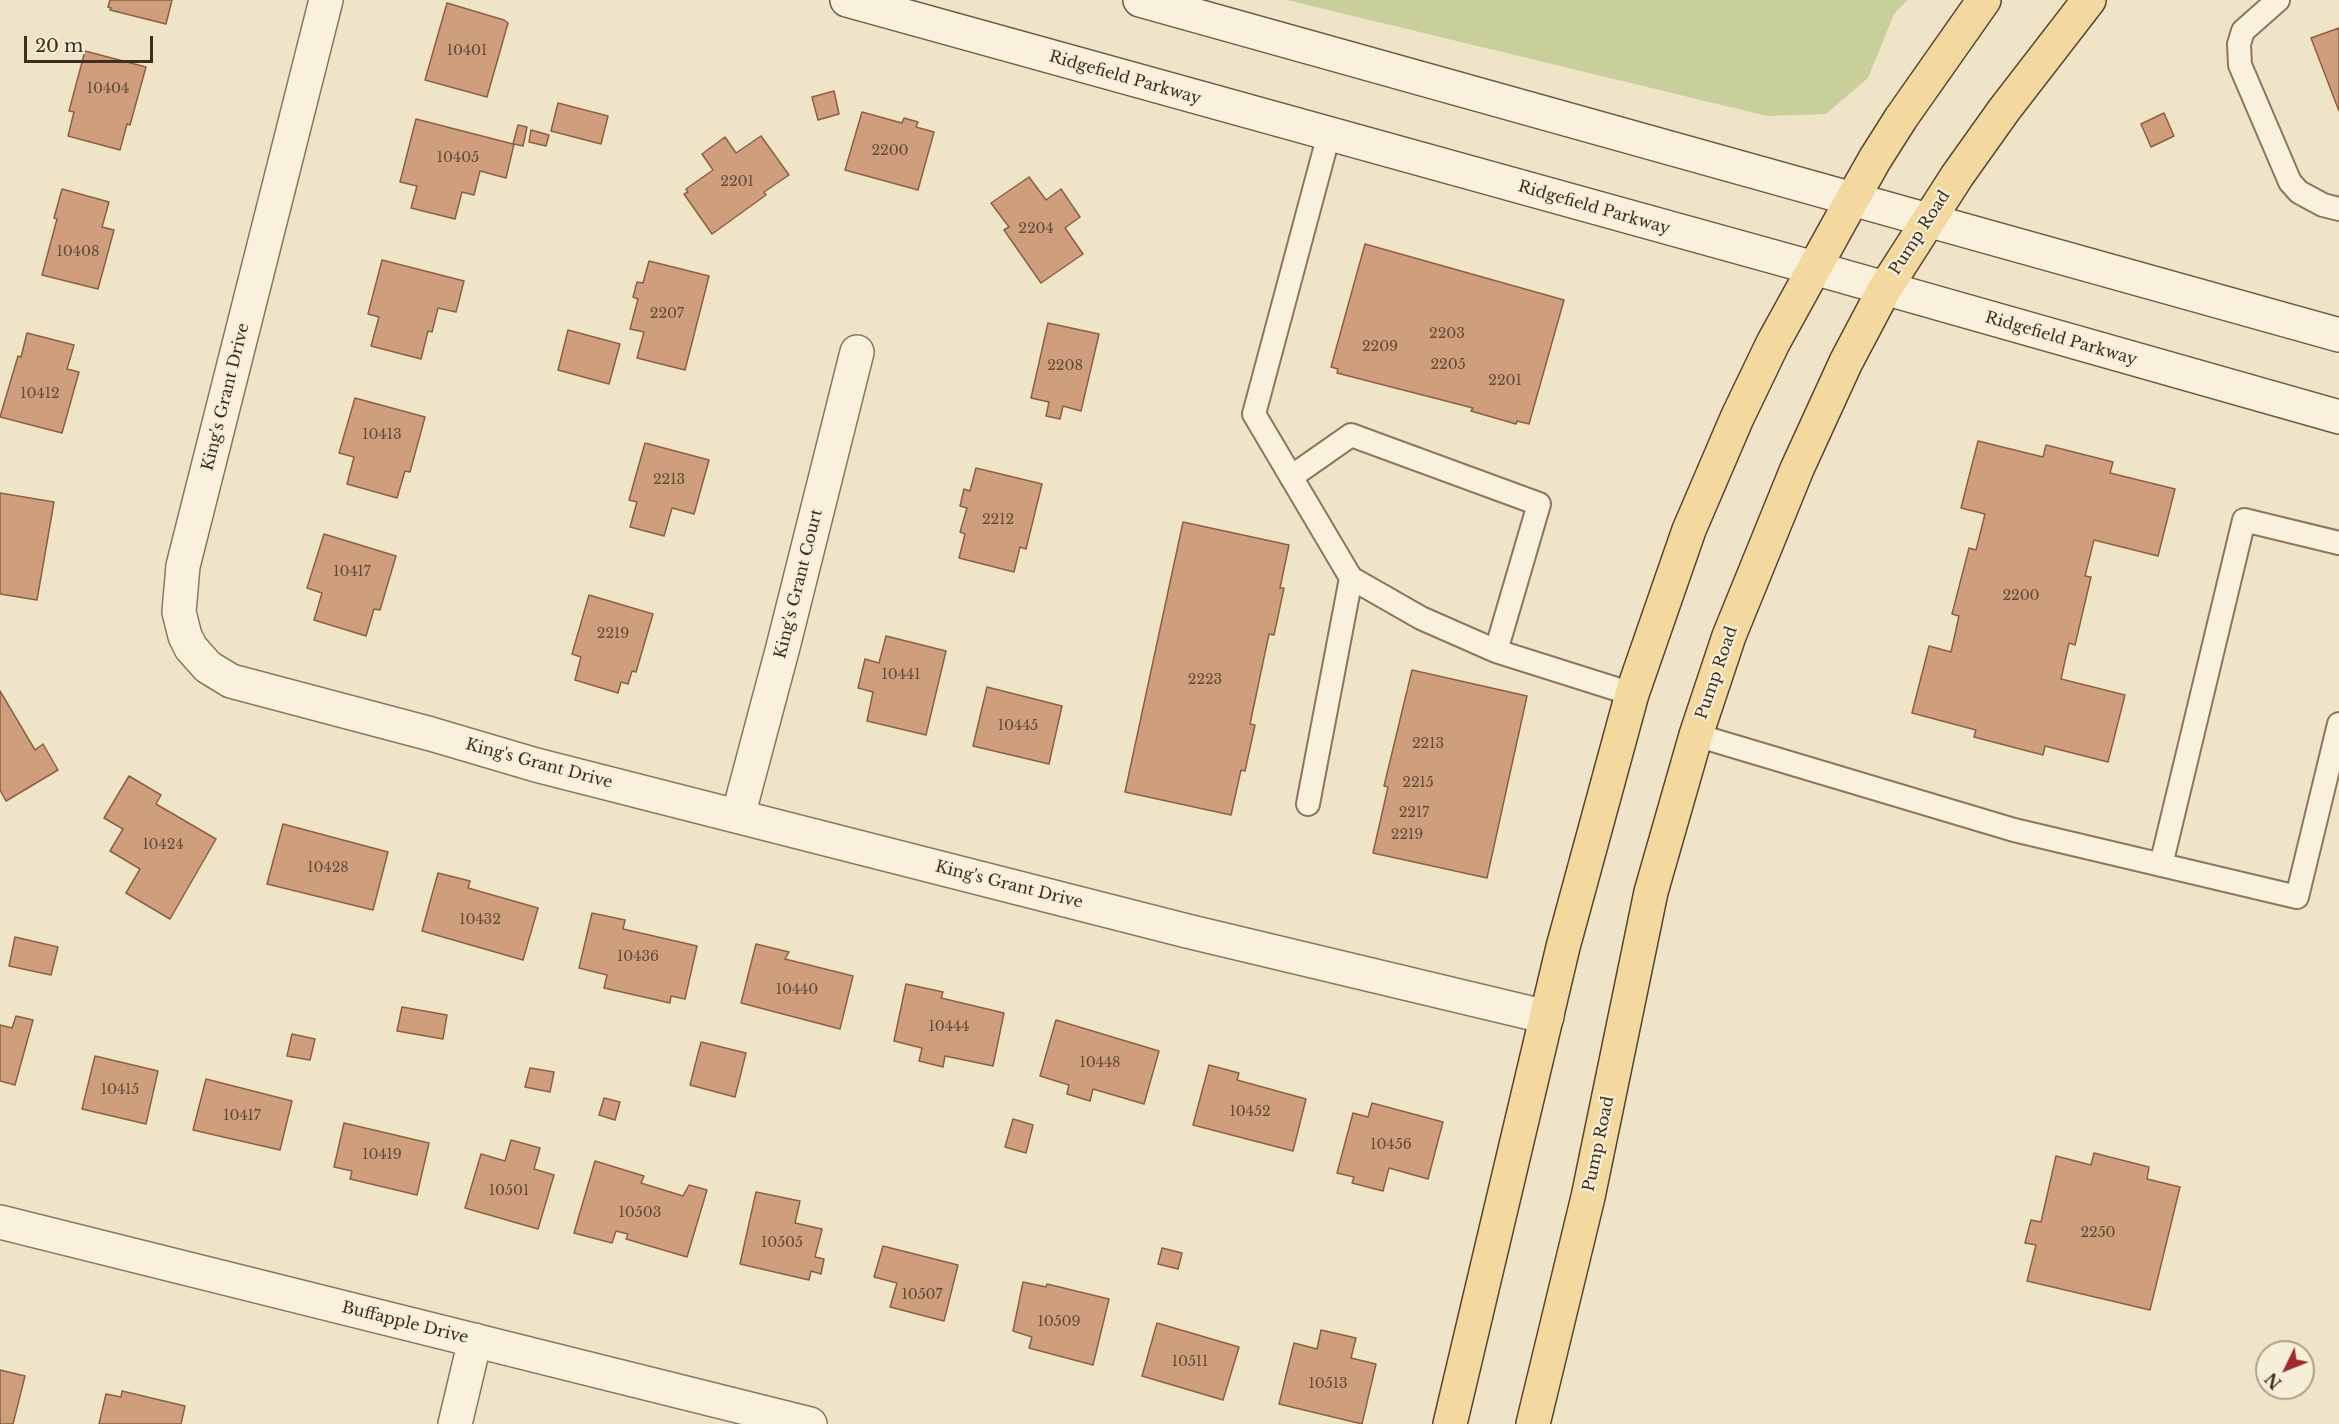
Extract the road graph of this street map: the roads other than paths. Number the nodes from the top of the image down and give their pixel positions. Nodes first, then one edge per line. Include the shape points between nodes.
1 (326, 0) edge
2 (847, 0) edge
3 (1140, 0) edge
4 (1984, 0) edge
5 (2089, 0) edge
6 (2278, 0) edge
7 (1329, 134) junction
8 (1853, 198) junction
9 (2339, 209) edge
10 (1927, 221) junction
11 (1814, 268) junction
12 (1884, 290) junction
13 (2339, 335) edge
14 (857, 352) dead end
15 (2339, 417) edge
16 (1291, 477) junction
17 (2339, 543) edge
18 (1351, 578) junction
19 (1496, 651) junction
20 (1632, 694) junction
21 (2339, 724) edge
22 (1696, 735) junction
23 (1308, 804) dead end
24 (738, 816) junction
25 (2161, 865) junction
26 (1547, 1017) junction
27 (0, 1222) edge
28 (475, 1340) junction
29 (455, 1424) edge
30 (810, 1424) edge
31 (1450, 1424) edge
32 (1533, 1424) edge

1 - 24 street, King's Grant Drive via 183,566 179,612 191,648 208,668 231,681
2 - 7 street, Ridgefield Parkway
3 - 8 street
4 - 8 main road via 1896,126
5 - 10 main road, Pump Road via 2004,110
6 - 9 lane via 2242,31 2240,65 2290,183 2323,205
7 - 11 street, Ridgefield Parkway
7 - 16 lane via 1254,414
8 - 10 street
8 - 11 main road
10 - 12 main road, Pump Road
10 - 13 street
11 - 12 street, Ridgefield Parkway
11 - 20 main road via 1737,418 1689,530
12 - 15 street, Ridgefield Parkway
12 - 22 main road, Pump Road via 1797,469 1729,636
14 - 24 street, King's Grant Court
16 - 18 lane
16 - 19 lane via 1351,435 1539,504
17 - 25 lane via 2244,520
18 - 19 lane via 1421,618
18 - 23 lane
19 - 20 lane
20 - 26 main road
21 - 25 lane via 2297,897
22 - 25 lane via 2014,830
22 - 32 main road, Pump Road via 1651,892 1588,1197
24 - 26 street, King's Grant Drive via 1187,931
26 - 31 main road
27 - 28 street, Buffapple Drive
28 - 29 street
28 - 30 street, Buffapple Drive

